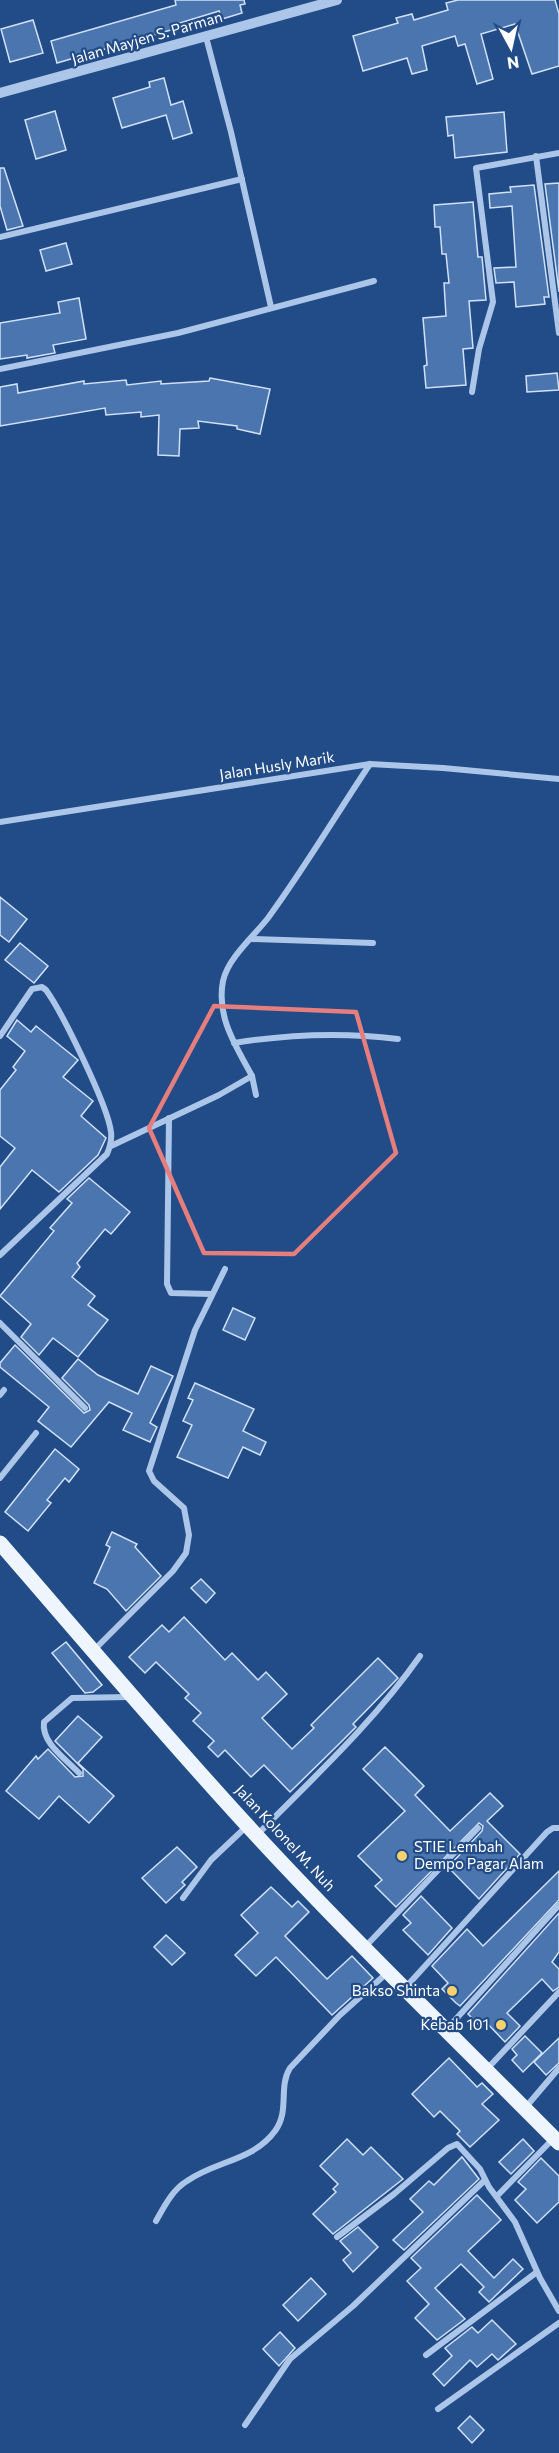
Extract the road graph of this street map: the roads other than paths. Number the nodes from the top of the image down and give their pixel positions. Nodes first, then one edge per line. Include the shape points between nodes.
1 (337, 0) edge
2 (206, 37) junction
3 (0, 93) edge
4 (559, 153) edge
5 (536, 156) junction
6 (242, 179) junction
7 (0, 237) edge
8 (374, 281) dead end
9 (271, 307) junction
10 (559, 333) edge
11 (0, 369) edge
12 (472, 392) dead end
13 (370, 764) junction
14 (559, 779) edge
15 (0, 822) edge
16 (251, 939) junction
17 (373, 943) dead end
18 (0, 1036) edge
19 (398, 1039) dead end
20 (234, 1043) junction
21 (252, 1076) junction
22 (256, 1095) dead end
23 (169, 1118) junction
24 (111, 1146) junction
25 (0, 1256) edge
26 (225, 1269) dead end
27 (212, 1294) junction
28 (0, 1323) edge
29 (85, 1408) dead end
30 (36, 1433) dead end
31 (0, 1478) edge
32 (0, 1544) edge
33 (93, 1652) junction
34 (420, 1656) dead end
35 (133, 1697) junction
36 (79, 1773) dead end
37 (478, 1828) dead end
38 (559, 1828) edge
39 (252, 1830) junction
40 (183, 1898) dead end
41 (559, 1905) edge
42 (364, 1948) junction
43 (387, 1973) junction
44 (405, 1989) junction
45 (559, 1992) edge
46 (446, 2030) junction
47 (487, 2068) junction
48 (559, 2068) edge
49 (525, 2108) junction
50 (557, 2141) edge
51 (485, 2180) junction
52 (497, 2196) junction
53 (156, 2221) dead end
54 (337, 2237) dead end
55 (537, 2272) junction
56 (559, 2311) edge
57 (559, 2324) edge
58 (426, 2355) dead end
59 (438, 2409) dead end
60 (245, 2425) dead end

1 - 2 street, Jalan Mayjen S. Parman
2 - 3 street, Jalan Mayjen S. Parman
2 - 6 street
4 - 5 street
5 - 10 street
5 - 12 street via 476,168 493,302
6 - 7 street
6 - 9 street
8 - 9 street
9 - 11 street via 178,333
13 - 14 street, Jalan Husly Marik
13 - 15 street, Jalan Husly Marik
13 - 16 street
16 - 17 street
16 - 20 street via 224,981 222,1012
18 - 24 street via 32,989 46,990 104,1106
19 - 20 street via 330,1033
20 - 21 street
21 - 22 street
21 - 23 street
23 - 24 street
23 - 27 street via 167,1284 171,1293 180,1295
24 - 25 street
26 - 27 street
27 - 33 street via 190,1345 149,1474 184,1508 189,1535 186,1553
28 - 29 street
30 - 31 street
32 - 33 main road, Jalan Kolonel M. Nuh
33 - 35 main road, Jalan Kolonel M. Nuh
34 - 39 street via 358,1734
35 - 36 street via 72,1698 44,1722 48,1741
35 - 39 main road, Jalan Kolonel M. Nuh
37 - 42 street
38 - 44 street via 547,1832
39 - 40 street via 211,1860
39 - 42 main road, Jalan Kolonel M. Nuh
41 - 46 street
42 - 43 main road, Jalan Kolonel M. Nuh
43 - 44 main road, Jalan Kolonel M. Nuh
43 - 53 street via 290,2068 284,2115 274,2133 243,2157 185,2182 171,2195
44 - 46 main road, Jalan Kolonel M. Nuh
45 - 47 street
46 - 47 main road, Jalan Kolonel M. Nuh
47 - 49 main road, Jalan Kolonel M. Nuh
48 - 49 street
49 - 50 main road, Jalan Kolonel M. Nuh
50 - 52 street
51 - 52 street
51 - 54 street via 460,2146 453,2144
51 - 60 street via 353,2306 290,2360
52 - 55 street via 515,2222
55 - 56 street
55 - 58 street
57 - 59 street

